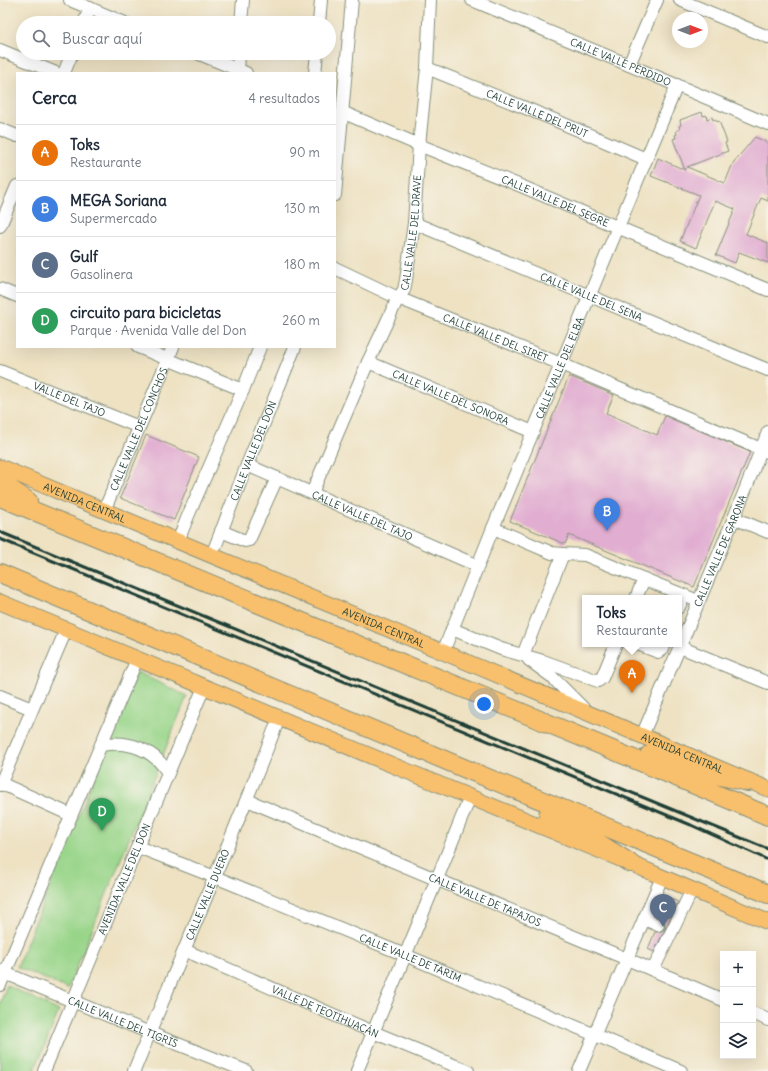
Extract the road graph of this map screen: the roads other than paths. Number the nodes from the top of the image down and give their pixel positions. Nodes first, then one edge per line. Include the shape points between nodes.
1 (70, 0) edge
2 (243, 0) edge
3 (321, 0) edge
4 (352, 0) edge
5 (430, 0) edge
6 (472, 0) edge
7 (657, 0) edge
8 (680, 0) edge
9 (90, 8) junction
10 (87, 16) edge
11 (109, 16) edge
12 (242, 16) edge
13 (320, 16) edge
14 (768, 37) edge
15 (0, 50) edge
16 (16, 57) edge
17 (24, 60) edge
18 (69, 60) edge
19 (213, 60) edge
20 (239, 60) edge
21 (316, 60) edge
22 (629, 65) junction
23 (427, 68) junction
24 (54, 72) edge
25 (64, 72) edge
26 (240, 72) edge
27 (315, 72) edge
28 (677, 85) junction
29 (342, 112) junction
30 (768, 124) edge
31 (0, 129) edge
32 (16, 136) edge
33 (419, 145) junction
34 (646, 159) junction
35 (336, 183) edge
36 (16, 189) edge
37 (8, 214) edge
38 (414, 223) junction
39 (0, 226) edge
40 (617, 228) junction
41 (336, 268) edge
42 (0, 289) edge
43 (768, 290) edge
44 (589, 295) junction
45 (16, 296) edge
46 (398, 298) junction
47 (140, 348) edge
48 (173, 348) edge
49 (260, 348) edge
50 (295, 348) edge
51 (168, 359) junction
52 (368, 362) junction
53 (561, 364) junction
54 (768, 370) edge
55 (0, 371) edge
56 (243, 390) junction
57 (139, 427) junction
58 (533, 432) junction
59 (768, 432) edge
60 (764, 451) edge
61 (247, 465) junction
62 (0, 467) edge
63 (277, 478) junction
64 (0, 482) edge
65 (312, 493) junction
66 (0, 497) edge
67 (104, 510) junction
68 (51, 518) junction
69 (734, 518) junction
70 (493, 528) junction
71 (221, 531) junction
72 (768, 532) edge
73 (178, 541) junction
74 (563, 554) junction
75 (212, 555) junction
76 (478, 566) junction
77 (0, 573) edge
78 (644, 579) junction
79 (662, 593) edge
80 (637, 595) edge
81 (684, 595) junction
82 (682, 600) edge
83 (698, 601) junction
84 (0, 602) edge
85 (452, 629) junction
86 (66, 630) junction
87 (682, 641) edge
88 (615, 647) edge
89 (646, 647) edge
90 (663, 647) edge
91 (680, 647) edge
92 (682, 647) edge
93 (443, 652) junction
94 (523, 656) junction
95 (137, 659) junction
96 (768, 683) edge
97 (204, 687) junction
98 (0, 696) edge
99 (32, 709) junction
100 (588, 713) junction
101 (279, 718) junction
102 (642, 736) junction
103 (101, 745) junction
104 (610, 749) junction
105 (466, 769) junction
106 (168, 773) junction
107 (748, 782) junction
108 (0, 784) edge
109 (768, 789) edge
110 (470, 797) junction
111 (247, 800) junction
112 (71, 815) junction
113 (766, 818) edge
114 (138, 847) junction
115 (630, 863) junction
116 (215, 877) junction
117 (662, 877) junction
118 (437, 879) junction
119 (692, 890) junction
120 (768, 894) edge
121 (644, 919) junction
122 (768, 922) edge
123 (666, 929) junction
124 (184, 950) junction
125 (405, 955) junction
126 (627, 959) junction
127 (653, 970) junction
128 (2, 972) edge
129 (0, 985) edge
130 (720, 999) edge
131 (73, 1001) junction
132 (756, 1014) edge
133 (768, 1020) edge
134 (373, 1032) junction
135 (150, 1033) junction
136 (594, 1034) junction
137 (44, 1071) edge
138 (134, 1071) edge
139 (246, 1071) edge
140 (357, 1071) edge
141 (468, 1071) edge
142 (579, 1071) edge
143 (680, 1071) edge

1 - 9 street
2 - 12 street
3 - 13 street
4 - 29 street
5 - 23 street, CALLE VALLE DEL DRAVE
6 - 22 street, CALLE VALLE PERDIDO
7 - 22 street
8 - 14 street
9 - 10 street
9 - 11 street
15 - 16 street
17 - 24 street
18 - 25 street
19 - 26 street
20 - 26 street
21 - 27 street
22 - 28 street, CALLE VALLE PERDIDO
23 - 33 street, CALLE VALLE DEL DRAVE
23 - 34 street, CALLE VALLE DEL PRUT
28 - 30 street, CALLE VALLE PERDIDO
28 - 34 street, CALLE VALLE DEL ELBA
29 - 33 street, CALLE VALLE DEL SEGRE
29 - 35 street
31 - 32 street
33 - 38 street, CALLE VALLE DEL DRAVE
33 - 40 street, CALLE VALLE DEL SEGRE
34 - 40 street, CALLE VALLE DEL ELBA
36 - 37 street
37 - 39 street
38 - 44 street, CALLE VALLE DEL SENA
38 - 46 street, CALLE VALLE DEL DRAVE via 404,290
40 - 43 street, CALLE VALLE DEL SEGRE
40 - 44 street, CALLE VALLE DEL ELBA
41 - 46 street, CALLE VALLE DEL SIRET
42 - 45 street
44 - 53 street, CALLE VALLE DEL ELBA
44 - 54 street, CALLE VALLE DEL SENA
46 - 52 street, CALLE VALLE DEL DRAVE
46 - 53 street, CALLE VALLE DEL SIRET
47 - 51 street
48 - 51 street, CALLE VALLE DEL CONCHOS
49 - 56 street
50 - 61 street, CALLE VALLE DEL DON
51 - 56 street
51 - 57 street, CALLE VALLE DEL CONCHOS
52 - 58 street, CALLE VALLE DEL SONORA
52 - 65 street, CALLE VALLE DEL DRAVE
53 - 58 street, CALLE VALLE DEL ELBA
53 - 60 street, CALLE VALLE DEL SIRET
55 - 57 street, VALLE DEL TAJO
56 - 73 street
57 - 67 street, CALLE VALLE DEL CONCHOS
58 - 70 street, CALLE VALLE DEL ELBA
59 - 60 street, CALLE VALLE DE GARONA
60 - 69 street, CALLE VALLE DE GARONA
61 - 63 street, CALLE VALLE DEL TAJO
61 - 71 street, CALLE VALLE DEL DON
62 - 67 main road, AVENIDA CENTRAL
63 - 65 street, CALLE VALLE DEL TAJO
63 - 71 street via 249,540 245,541
64 - 68 highway
65 - 76 street, CALLE VALLE DEL TAJO
66 - 68 highway
67 - 73 main road, AVENIDA CENTRAL
68 - 104 highway
69 - 72 street
69 - 83 street, CALLE VALLE DE GARONA
70 - 74 street via 552,553
70 - 76 street, CALLE VALLE DEL ELBA
71 - 75 street, CALLE VALLE DEL DON
73 - 75 main road, AVENIDA CENTRAL
74 - 78 street via 585,556
74 - 94 street
75 - 93 main road, AVENIDA CENTRAL
76 - 85 street, CALLE VALLE DEL ELBA
77 - 105 highway
78 - 79 street
78 - 80 street
79 - 81 street
81 - 82 street
81 - 83 street
83 - 87 street, CALLE VALLE DE GARONA
84 - 86 main road
85 - 93 street, CALLE VALLE DEL ELBA
85 - 94 street
86 - 95 main road
86 - 99 street
88 - 94 street via 602,678 598,681
89 - 90 street via 658,652
91 - 102 street, CALLE VALLE DE GARONA
92 - 96 street
93 - 100 main road, AVENIDA CENTRAL
94 - 100 street via 551,676
95 - 97 main road
95 - 103 street
97 - 101 main road
97 - 106 street, AVENIDA VALLE DEL DON
98 - 99 street
99 - 108 street
100 - 102 main road, AVENIDA CENTRAL
101 - 110 main road
101 - 111 street, CALLE VALLE DUERO
102 - 107 main road, AVENIDA CENTRAL
103 - 106 street via 124,744 140,748 163,764
103 - 112 street
104 - 107 highway via 656,756 697,771
104 - 113 highway
105 - 115 highway via 512,797 578,830
105 - 120 highway
106 - 114 street, AVENIDA VALLE DEL DON
107 - 109 main road, AVENIDA CENTRAL
108 - 112 street
110 - 115 main road
110 - 118 street
111 - 116 street, CALLE VALLE DUERO
111 - 118 street, CALLE VALLE DE TAPAJOS
112 - 128 street
114 - 116 street, CALLE VALLE DE TARIM
114 - 131 street, AVENIDA VALLE DEL DON
115 - 117 main road
116 - 124 street, CALLE VALLE DUERO
116 - 125 street, CALLE VALLE DE TARIM
117 - 119 main road
117 - 121 street
118 - 125 street
118 - 126 street, CALLE VALLE DE TAPAJOS
119 - 122 main road
119 - 123 street
121 - 123 street
121 - 126 street
123 - 127 street
124 - 134 street, VALLE DE TEOTIHUACÁN
124 - 135 street, CALLE VALLE DUERO
125 - 134 street
125 - 136 street, CALLE VALLE DE TARIM
126 - 127 street, CALLE VALLE DE TAPAJOS
126 - 136 street
127 - 130 street, CALLE VALLE DE TAPAJOS
128 - 129 street
128 - 131 street, CALLE VALLE DEL TIGRIS
131 - 135 street, CALLE VALLE DEL TIGRIS
131 - 137 street, AVENIDA VALLE DEL DON
132 - 133 street
134 - 140 street
134 - 141 street, VALLE DE TEOTIHUACÁN
135 - 138 street, CALLE VALLE DUERO
135 - 139 street, CALLE VALLE DEL TIGRIS
136 - 142 street
136 - 143 street, CALLE VALLE DE TARIM

